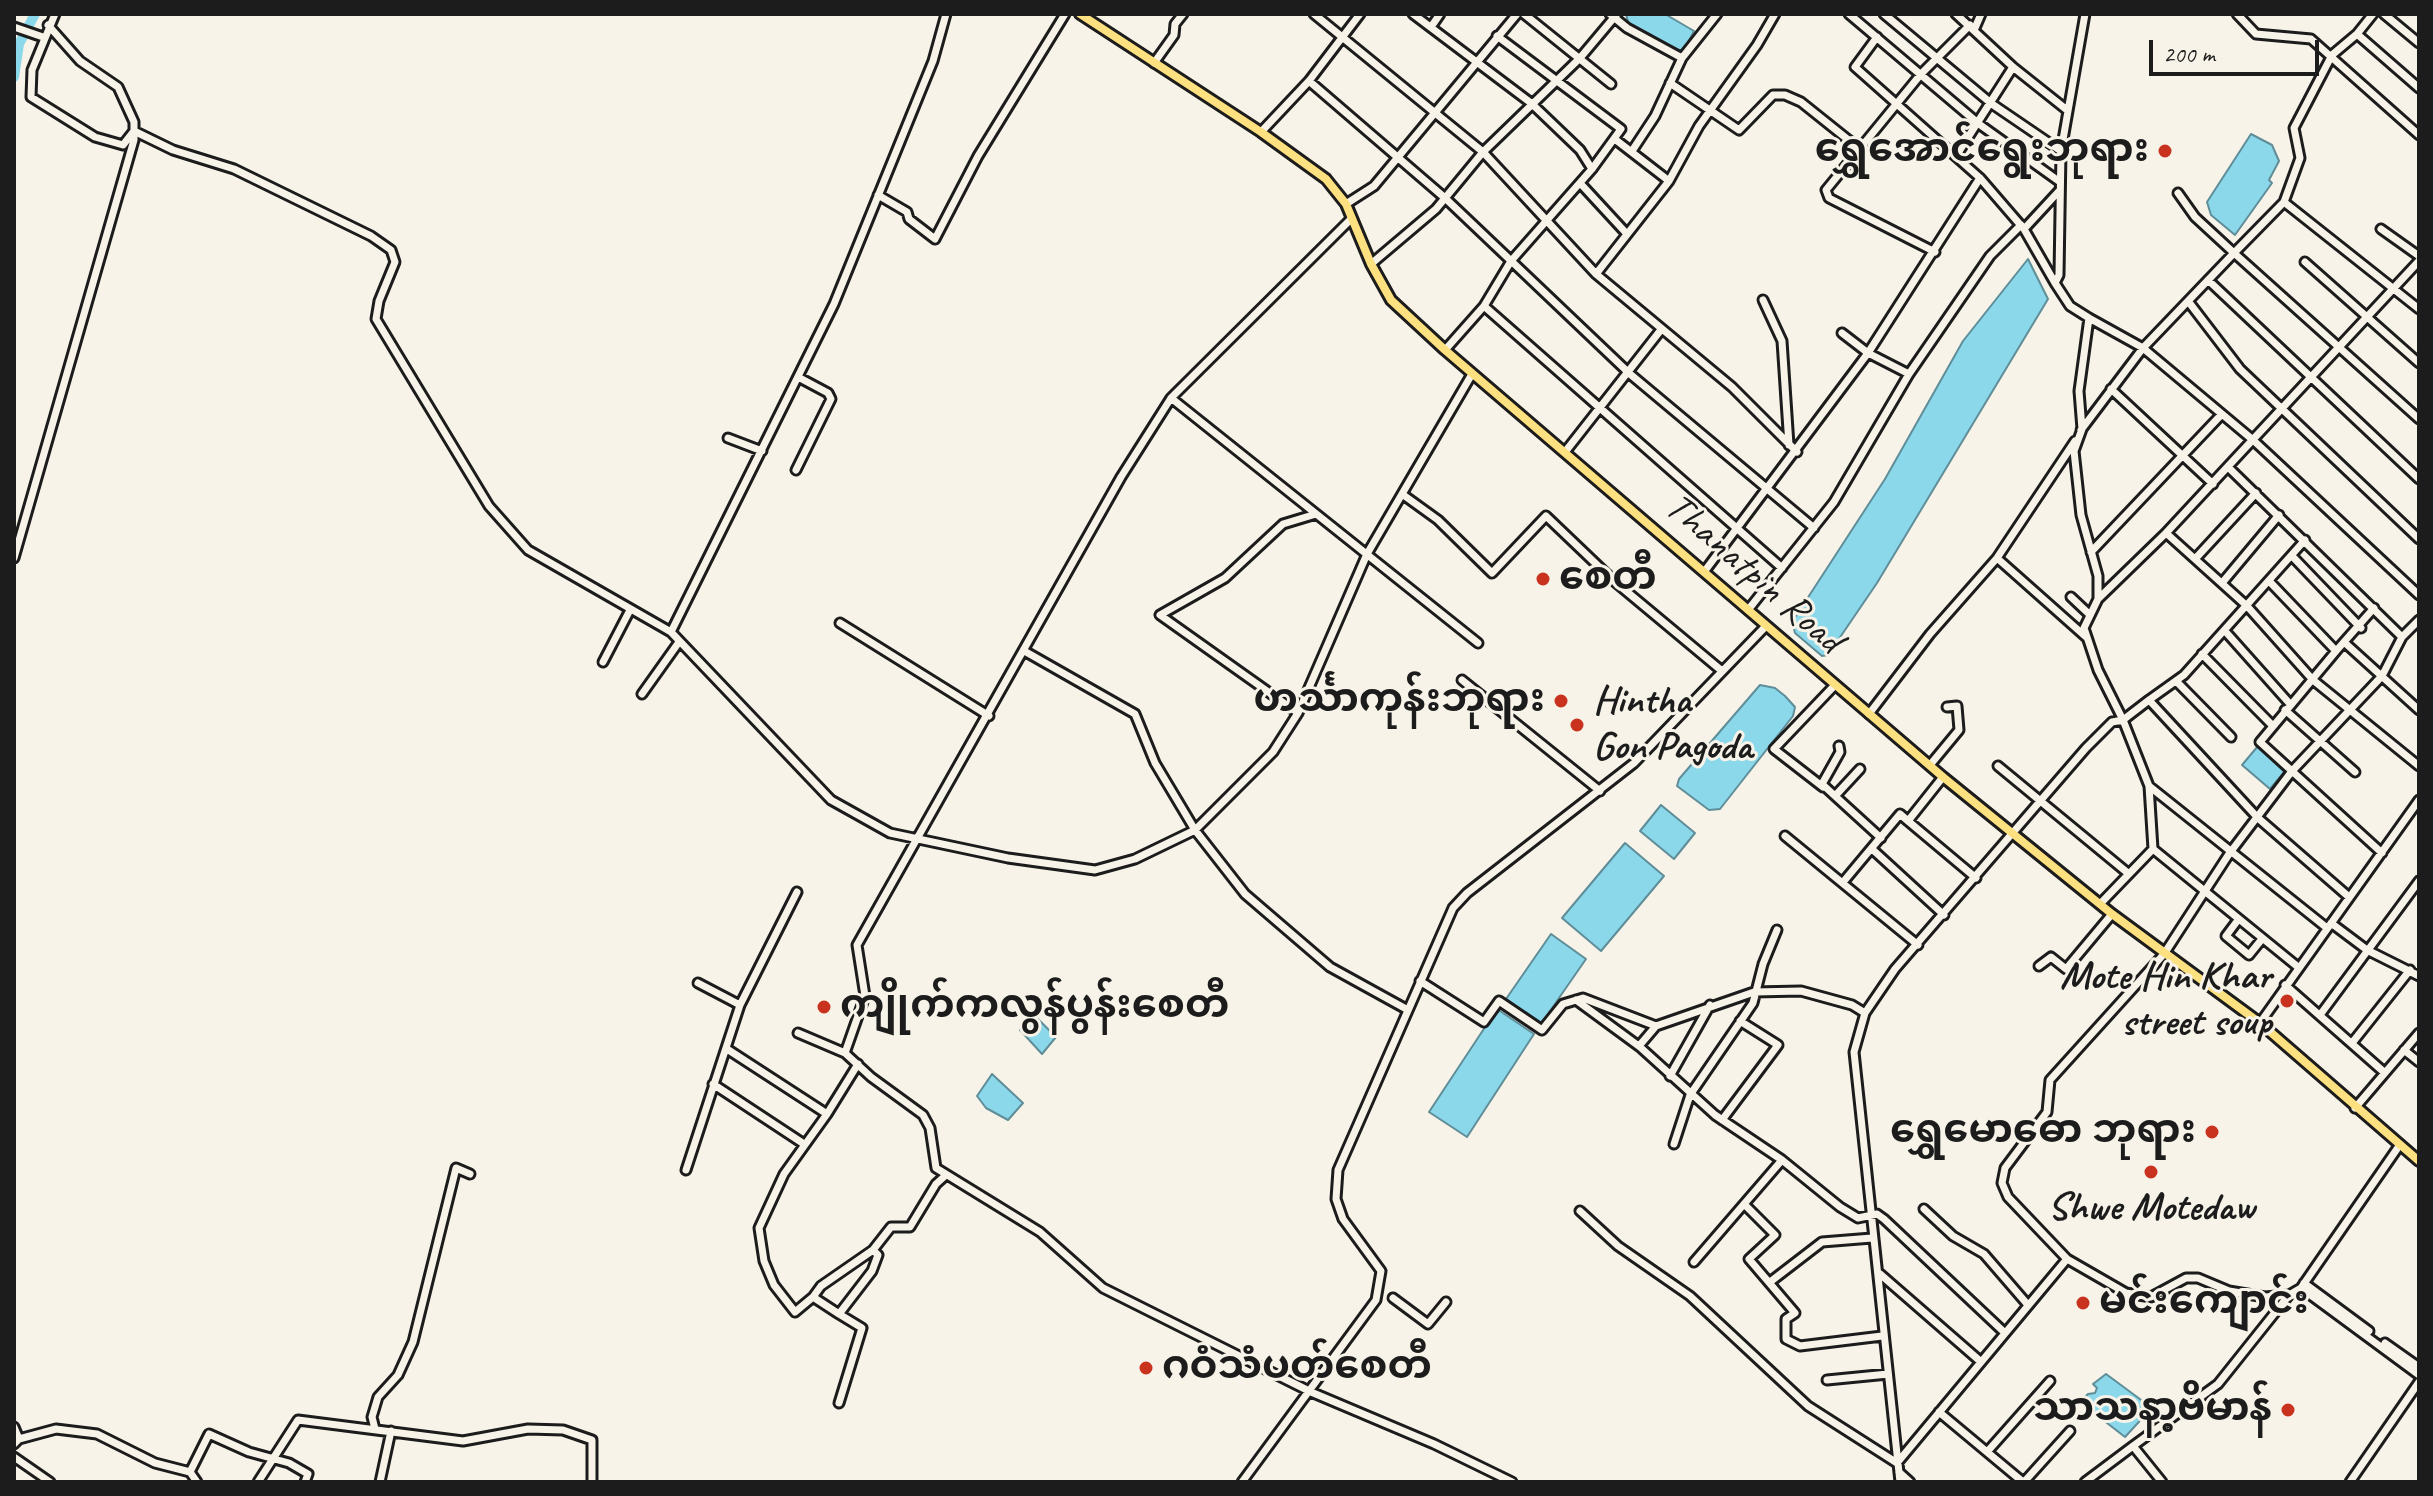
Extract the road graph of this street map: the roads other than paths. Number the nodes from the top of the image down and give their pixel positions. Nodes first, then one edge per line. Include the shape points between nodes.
1 (55, 14) edge
2 (946, 14) edge
3 (1065, 14) edge
4 (1080, 14) edge
5 (1183, 14) edge
6 (1360, 14) edge
7 (1413, 14) edge
8 (1440, 14) edge
9 (1517, 14) edge
10 (1524, 14) edge
11 (1717, 14) edge
12 (1775, 14) edge
13 (1849, 14) edge
14 (1884, 14) edge
15 (1956, 14) edge
16 (1981, 14) edge
17 (2085, 14) edge
18 (2237, 14) edge
19 (2373, 14) edge
20 (2384, 14) edge
21 (1317, 15) edge
22 (1614, 15) edge
23 (1094, 18) edge
24 (48, 25) junction
25 (1973, 26) junction
26 (14, 27) edge
27 (1431, 27) junction
28 (2357, 34) junction
29 (1497, 36) junction
30 (43, 37) junction
31 (1877, 37) junction
32 (1342, 39) junction
33 (2419, 43) edge
34 (2332, 55) junction
35 (1580, 58) junction
36 (1682, 58) junction
37 (1937, 60) junction
38 (1154, 63) junction
39 (1473, 63) junction
40 (2013, 67) junction
41 (1921, 74) junction
42 (1309, 81) junction
43 (1556, 81) junction
44 (1670, 83) junction
45 (1611, 84) dead end
46 (2419, 88) edge
47 (1531, 103) junction
48 (1898, 104) junction
49 (1992, 104) junction
50 (2067, 110) junction
51 (1709, 113) junction
52 (1432, 114) junction
53 (1979, 124) junction
54 (134, 131) junction
55 (1261, 132) junction
56 (2419, 135) edge
57 (1616, 140) junction
58 (1861, 150) junction
59 (1632, 151) junction
60 (2061, 151) junction
61 (1483, 152) junction
62 (1956, 156) junction
63 (1396, 157) junction
64 (1592, 169) junction
65 (1980, 178) junction
66 (1669, 181) junction
67 (1580, 183) junction
68 (2060, 186) junction
69 (2178, 193) dead end
70 (878, 195) junction
71 (1445, 198) junction
72 (2284, 202) junction
73 (1346, 204) junction
74 (1351, 219) junction
75 (1545, 223) junction
76 (2022, 227) junction
77 (2381, 229) dead end
78 (1627, 234) junction
79 (1935, 252) junction
80 (2234, 253) junction
81 (2419, 259) edge
82 (1511, 261) junction
83 (2305, 262) dead end
84 (1371, 264) junction
85 (1596, 274) junction
86 (2208, 280) junction
87 (2055, 283) junction
88 (2394, 291) junction
89 (1763, 300) dead end
90 (2188, 301) junction
91 (1484, 306) junction
92 (2419, 309) edge
93 (2089, 318) junction
94 (2367, 318) junction
95 (1660, 331) junction
96 (1842, 333) dead end
97 (2143, 348) junction
98 (2339, 348) junction
99 (1445, 350) junction
100 (1868, 353) junction
101 (2419, 363) edge
102 (1472, 374) junction
103 (1630, 374) junction
104 (1909, 374) junction
105 (798, 377) junction
106 (2310, 378) junction
107 (2111, 389) junction
108 (1171, 398) junction
109 (2282, 408) junction
110 (1598, 410) junction
111 (2221, 415) junction
112 (2419, 419) edge
113 (2082, 429) junction
114 (728, 438) dead end
115 (2253, 440) junction
116 (1789, 445) junction
117 (762, 451) junction
118 (1565, 452) junction
119 (1797, 452) junction
120 (2183, 456) junction
121 (2228, 467) junction
122 (796, 470) dead end
123 (2419, 479) edge
124 (2213, 484) junction
125 (1766, 490) junction
126 (2256, 493) junction
127 (1402, 494) junction
128 (1316, 514) junction
129 (2279, 515) junction
130 (1735, 528) junction
131 (1814, 528) junction
132 (2166, 533) junction
133 (2419, 539) edge
134 (2305, 540) junction
135 (2091, 552) junction
136 (1367, 554) junction
137 (2292, 556) junction
138 (14, 558) edge
139 (1997, 558) junction
140 (2195, 559) junction
141 (1782, 568) junction
142 (1704, 572) junction
143 (2270, 582) junction
144 (2222, 583) junction
145 (2419, 595) edge
146 (2071, 597) dead end
147 (2098, 599) junction
148 (2247, 606) junction
149 (2374, 608) junction
150 (630, 610) junction
151 (1748, 610) junction
152 (2089, 614) junction
153 (2419, 620) edge
154 (840, 623) dead end
155 (1766, 626) junction
156 (2361, 628) junction
157 (2225, 631) junction
158 (671, 632) junction
159 (2402, 637) junction
160 (2088, 639) junction
161 (679, 642) junction
162 (2344, 642) junction
163 (1478, 643) dead end
164 (2336, 651) junction
165 (1026, 652) junction
166 (2202, 654) junction
167 (603, 662) dead end
168 (1722, 671) junction
169 (2382, 676) junction
170 (1462, 680) dead end
171 (2313, 680) junction
172 (2177, 682) junction
173 (1835, 685) junction
174 (642, 694) dead end
175 (2149, 700) junction
176 (1947, 707) dead end
177 (2288, 707) junction
178 (2350, 708) junction
179 (2419, 710) edge
180 (1298, 713) junction
181 (1869, 714) junction
182 (989, 716) junction
183 (2123, 720) junction
184 (2272, 725) junction
185 (2231, 737) dead end
186 (2321, 741) junction
187 (1839, 746) dead end
188 (1930, 765) junction
189 (1998, 766) dead end
190 (2419, 766) edge
191 (1860, 769) dead end
192 (2292, 771) junction
193 (2355, 772) dead end
194 (1943, 777) junction
195 (2149, 786) junction
196 (1823, 787) junction
197 (1600, 791) junction
198 (1835, 796) junction
199 (2419, 800) edge
200 (2039, 801) junction
201 (2258, 818) junction
202 (1908, 821) junction
203 (1195, 830) junction
204 (2013, 834) junction
205 (1785, 836) dead end
206 (1881, 838) junction
207 (920, 839) junction
208 (1872, 849) junction
209 (2153, 849) junction
210 (2382, 853) junction
211 (2229, 854) junction
212 (2129, 874) junction
213 (1976, 878) junction
214 (1844, 881) junction
215 (2419, 881) edge
216 (2203, 891) junction
217 (797, 892) dead end
218 (2416, 892) edge
219 (2349, 897) junction
220 (2100, 904) junction
221 (2112, 914) junction
222 (1944, 915) junction
223 (2238, 920) junction
224 (2329, 926) junction
225 (1777, 930) dead end
226 (2262, 939) junction
227 (1918, 945) junction
228 (2367, 950) junction
229 (2164, 954) junction
230 (2039, 966) dead end
231 (2298, 967) junction
232 (2410, 970) junction
233 (2419, 976) edge
234 (1420, 981) junction
235 (698, 983) dead end
236 (2285, 985) junction
237 (1753, 992) junction
238 (1576, 1000) junction
239 (740, 1005) junction
240 (1710, 1005) junction
241 (1408, 1010) junction
242 (1865, 1013) junction
243 (2320, 1015) junction
244 (1740, 1021) junction
245 (2260, 1023) junction
246 (1656, 1026) junction
247 (798, 1033) dead end
248 (2419, 1033) edge
249 (2352, 1043) junction
250 (1639, 1046) junction
251 (727, 1049) junction
252 (2404, 1050) junction
253 (845, 1053) junction
254 (2419, 1062) edge
255 (858, 1064) junction
256 (2385, 1073) junction
257 (1670, 1076) junction
258 (713, 1084) junction
259 (1691, 1094) junction
260 (2355, 1108) junction
261 (827, 1114) junction
262 (1722, 1120) junction
263 (804, 1144) junction
264 (1674, 1144) dead end
265 (2399, 1146) junction
266 (1782, 1160) junction
267 (2419, 1161) edge
268 (686, 1170) dead end
269 (470, 1174) dead end
270 (946, 1175) junction
271 (1744, 1204) junction
272 (1924, 1209) dead end
273 (1580, 1211) dead end
274 (1871, 1217) junction
275 (1872, 1238) junction
276 (873, 1250) junction
277 (2067, 1259) junction
278 (1694, 1262) dead end
279 (1880, 1274) junction
280 (1770, 1282) junction
281 (2302, 1286) junction
282 (2289, 1295) junction
283 (813, 1297) junction
284 (1377, 1298) junction
285 (1446, 1302) dead end
286 (2028, 1305) junction
287 (839, 1314) junction
288 (2005, 1333) junction
289 (1882, 1336) junction
290 (2378, 1341) junction
291 (1980, 1361) junction
292 (2419, 1367) edge
293 (1888, 1374) junction
294 (2419, 1375) edge
295 (1827, 1380) dead end
296 (2050, 1381) dead end
297 (2419, 1382) edge
298 (1311, 1392) junction
299 (839, 1403) dead end
300 (1939, 1412) junction
301 (14, 1427) edge
302 (375, 1429) junction
303 (391, 1431) junction
304 (2070, 1431) dead end
305 (17, 1442) edge
306 (2133, 1446) junction
307 (1987, 1452) junction
308 (14, 1457) edge
309 (273, 1459) junction
310 (1897, 1463) junction
311 (190, 1472) junction
312 (1899, 1472) junction
313 (50, 1482) edge
314 (197, 1482) edge
315 (258, 1482) edge
316 (305, 1482) edge
317 (380, 1482) edge
318 (592, 1482) edge
319 (1242, 1482) edge
320 (1512, 1482) edge
321 (1900, 1482) edge
322 (1910, 1482) edge
323 (2023, 1482) edge
324 (2085, 1482) edge
325 (2162, 1482) edge
326 (2350, 1482) edge

1 - 24 street
2 - 70 street via 933,61
3 - 70 street via 994,127 935,239 907,212
4 - 23 main road, Thanatpin Road
5 - 38 street
6 - 32 street
7 - 27 street
8 - 27 street
9 - 29 street
10 - 35 street
11 - 36 street
12 - 51 street
13 - 31 street
14 - 37 street
15 - 25 street
16 - 25 street
17 - 50 street
18 - 34 street via 2256,34 2305,37
19 - 28 street
20 - 33 street
21 - 32 street
22 - 35 street
22 - 36 street via 1627,28
23 - 38 main road, Thanatpin Road
24 - 30 street
24 - 54 street via 80,61 118,87
25 - 37 street
25 - 40 street
26 - 30 street
27 - 39 street
28 - 34 street
28 - 46 street
29 - 39 street
29 - 43 street
30 - 54 street via 32,70 31,97 95,137 123,145
31 - 41 street
31 - 48 street via 1855,67
32 - 42 street
32 - 52 street
34 - 56 street
34 - 72 street via 2294,128 2300,158
35 - 43 street
35 - 45 street
36 - 44 street
37 - 41 street
37 - 49 street
38 - 55 main road, Thanatpin Road
39 - 47 street
39 - 52 street
40 - 49 street
40 - 50 street
41 - 48 street
41 - 53 street
42 - 55 street
42 - 63 street
43 - 47 street
43 - 57 street via 1620,126
44 - 51 street
44 - 59 street
47 - 61 street
47 - 64 street via 1580,150
48 - 58 street
48 - 62 street
49 - 53 street
49 - 60 street
50 - 60 street
51 - 58 street via 1739,130 1773,95 1785,95
51 - 66 street
52 - 61 street
52 - 63 street
53 - 62 street
53 - 68 street
54 - 138 street via 122,190
54 - 150 street via 234,169 391,250 395,262 376,319 489,506 528,550
55 - 73 main road, Thanatpin Road via 1317,171
57 - 59 street
57 - 64 street
58 - 79 street via 1826,190 1829,198
59 - 66 street
60 - 68 street
61 - 71 street
61 - 75 street
62 - 65 street
63 - 71 street
63 - 73 street via 1366,194
64 - 67 street
65 - 76 street
65 - 79 street
66 - 78 street
67 - 75 street
67 - 78 street
68 - 76 street
68 - 87 street
69 - 80 street
70 - 105 street
71 - 82 street
71 - 84 street via 1413,232
72 - 80 street
72 - 88 street
73 - 74 main road, Thanatpin Road
74 - 84 main road, Thanatpin Road
74 - 108 street
75 - 82 street
75 - 85 street
76 - 87 street
76 - 104 street via 1990,256
77 - 81 street
78 - 85 street
79 - 100 street
80 - 86 street
80 - 98 street
81 - 88 street
82 - 91 street
82 - 103 street
83 - 94 street
84 - 99 main road, Thanatpin Road via 1391,300
85 - 95 street
86 - 90 street
86 - 106 street
87 - 93 street via 2070,306
88 - 92 street
88 - 94 street
89 - 116 street via 1782,341
90 - 97 street
90 - 109 street via 2240,369
91 - 99 street
91 - 110 street
93 - 97 street
93 - 113 street via 2079,391
94 - 98 street
94 - 101 street
95 - 103 street
95 - 116 street via 1732,387
96 - 100 street
97 - 107 street
97 - 111 street
98 - 106 street
98 - 112 street
99 - 102 main road, Thanatpin Road
100 - 104 street
100 - 119 street
102 - 118 main road, Thanatpin Road
102 - 127 street
103 - 110 street
103 - 125 street
104 - 131 street
105 - 117 street
105 - 122 street via 831,399
106 - 109 street
106 - 123 street
107 - 113 street
107 - 120 street
108 - 128 street
108 - 165 street via 1121,477
109 - 115 street
109 - 133 street
110 - 118 street
110 - 130 street
111 - 115 street
111 - 120 street
113 - 135 street via 2074,451
113 - 139 street
114 - 117 street
115 - 121 street
115 - 145 street
116 - 119 street
117 - 158 street
118 - 142 main road, Thanatpin Road
119 - 125 street
120 - 124 street
120 - 135 street
121 - 124 street
121 - 126 street
124 - 132 street
125 - 130 street
125 - 131 street
126 - 129 street
126 - 140 street
127 - 136 street
127 - 168 street via 1438,520 1492,573 1546,516
128 - 136 street
128 - 180 street via 1283,524 1225,578 1160,615
129 - 134 street
129 - 144 street
130 - 141 street
130 - 142 street
131 - 141 street
132 - 140 street
132 - 147 street
134 - 137 street
134 - 149 street
135 - 147 street
136 - 163 street
136 - 180 street
137 - 143 street
137 - 156 street
139 - 160 street
139 - 181 street
140 - 144 street
141 - 151 street
142 - 151 main road, Thanatpin Road
143 - 148 street
143 - 164 street
144 - 148 street
146 - 152 street
147 - 152 street
148 - 157 street
148 - 171 street
149 - 156 street
149 - 159 street
150 - 158 street
150 - 167 street
151 - 155 main road, Thanatpin Road
152 - 160 street via 2084,624
153 - 159 street
154 - 182 street
155 - 168 street
155 - 173 main road, Thanatpin Road
156 - 162 street
157 - 166 street
157 - 177 street
158 - 161 street
159 - 169 street
160 - 183 street
161 - 174 street
161 - 207 street via 831,800 890,833
162 - 164 street
162 - 169 street
164 - 171 street
165 - 182 street
165 - 203 street via 1135,714 1155,763
166 - 172 street
166 - 184 street
168 - 197 street
169 - 178 street
169 - 179 street
170 - 197 street
171 - 177 street
171 - 178 street
172 - 175 street
172 - 185 street
173 - 181 main road, Thanatpin Road
173 - 196 street via 1774,749
175 - 183 street
175 - 201 street
176 - 188 street via 1957,706 1959,730
177 - 184 street
177 - 186 street
178 - 186 street
178 - 190 street
180 - 203 street via 1273,752
181 - 188 main road, Thanatpin Road
182 - 207 street
183 - 195 street
183 - 200 street via 2112,722
184 - 192 street via 2260,742
186 - 192 street
186 - 193 street
187 - 196 street
188 - 194 main road, Thanatpin Road
189 - 200 street
191 - 198 street
192 - 201 street
192 - 210 street
194 - 202 street
194 - 204 main road, Thanatpin Road
195 - 209 street
195 - 211 street
196 - 198 street
197 - 234 street via 1467,893 1453,908
198 - 206 street
199 - 210 street
200 - 204 street
200 - 212 street
201 - 211 street
201 - 219 street
202 - 206 street via 1900,814
202 - 213 street
203 - 207 street via 1135,859 1095,870
203 - 241 street via 1245,894 1320,958
204 - 213 street
204 - 220 main road, Thanatpin Road
205 - 214 street
206 - 208 street
207 - 253 street via 857,945 865,996
208 - 214 street
208 - 222 street
209 - 212 street
209 - 216 street
210 - 219 street
211 - 216 street
211 - 224 street
212 - 220 street
213 - 222 street
214 - 227 street
215 - 218 street
216 - 223 street
216 - 229 street
217 - 239 street
218 - 228 street
219 - 224 street
220 - 221 main road, Thanatpin Road
221 - 229 main road, Thanatpin Road
221 - 230 street via 2066,969 2051,957
222 - 227 street
223 - 226 street
223 - 226 street via 2226,936 2249,955
224 - 228 street
224 - 231 street
225 - 237 street
226 - 231 street
227 - 242 street
228 - 232 street
228 - 243 street
229 - 245 main road, Thanatpin Road
229 - 277 street via 2050,1080 2047,1112 2005,1168 2002,1183 2008,1197
231 - 236 street
232 - 233 street
232 - 249 street
234 - 238 street via 1484,1022 1499,1001 1542,1030 1563,1004
234 - 241 street
235 - 239 street
236 - 243 street
236 - 245 street
237 - 240 street
237 - 242 street via 1801,991
237 - 244 street via 1753,1003
238 - 246 street via 1583,998
238 - 250 street
239 - 251 street
240 - 246 street
240 - 257 street
241 - 284 street via 1338,1170 1336,1199 1343,1219 1381,1271
242 - 274 street via 1854,1052
243 - 249 street
244 - 259 street
244 - 262 street via 1778,1045
245 - 260 main road, Thanatpin Road
246 - 250 street
247 - 253 street
248 - 252 street
249 - 256 street
250 - 257 street
251 - 258 street
251 - 261 street
252 - 254 street
252 - 256 street
253 - 255 street
255 - 261 street
255 - 270 street via 923,1115 936,1168
256 - 260 street
257 - 259 street
258 - 263 street
258 - 268 street
259 - 262 street
259 - 264 street
260 - 265 main road, Thanatpin Road
261 - 263 street
262 - 266 street
263 - 283 street via 772,1193 759,1228 774,1285 795,1312
265 - 267 main road, Thanatpin Road
265 - 281 street
266 - 271 street
266 - 274 street via 1840,1207 1858,1218
269 - 302 street via 456,1168 413,1342 398,1375 378,1397 372,1417
270 - 276 street via 910,1227 891,1227
270 - 298 street via 1040,1232 1103,1288
271 - 278 street
271 - 280 street via 1775,1235 1749,1259
272 - 286 street via 1953,1236 1984,1254
273 - 310 street via 1618,1246 1690,1296 1808,1406
274 - 275 street
274 - 288 street via 1884,1219
275 - 279 street
275 - 280 street via 1822,1242
276 - 283 street
276 - 287 street via 878,1255 872,1271
277 - 282 street via 2137,1297 2151,1297 2186,1278 2265,1297
277 - 286 street
279 - 289 street
279 - 291 street
280 - 289 street via 1795,1313 1786,1319 1786,1339 1800,1346
281 - 282 street
281 - 290 street
282 - 306 street via 2218,1384
283 - 287 street
284 - 285 street via 1395,1298 1428,1324
284 - 298 street
286 - 288 street
287 - 299 street via 862,1328
288 - 291 street
289 - 293 street
290 - 292 street
290 - 294 street
291 - 300 street
293 - 295 street
293 - 310 street
296 - 307 street
297 - 326 street
298 - 319 street
298 - 320 street
300 - 307 street
300 - 310 street
301 - 305 street
302 - 303 street
302 - 309 street via 298,1420
303 - 317 street
303 - 318 street via 463,1441 528,1429 563,1430 592,1440
304 - 323 street
305 - 311 street via 56,1429 97,1434 155,1463
306 - 324 street
306 - 325 street
307 - 323 street
308 - 313 street
309 - 311 street via 209,1434
309 - 315 street
309 - 316 street via 308,1474
310 - 312 street
311 - 314 street
312 - 321 street
312 - 322 street

